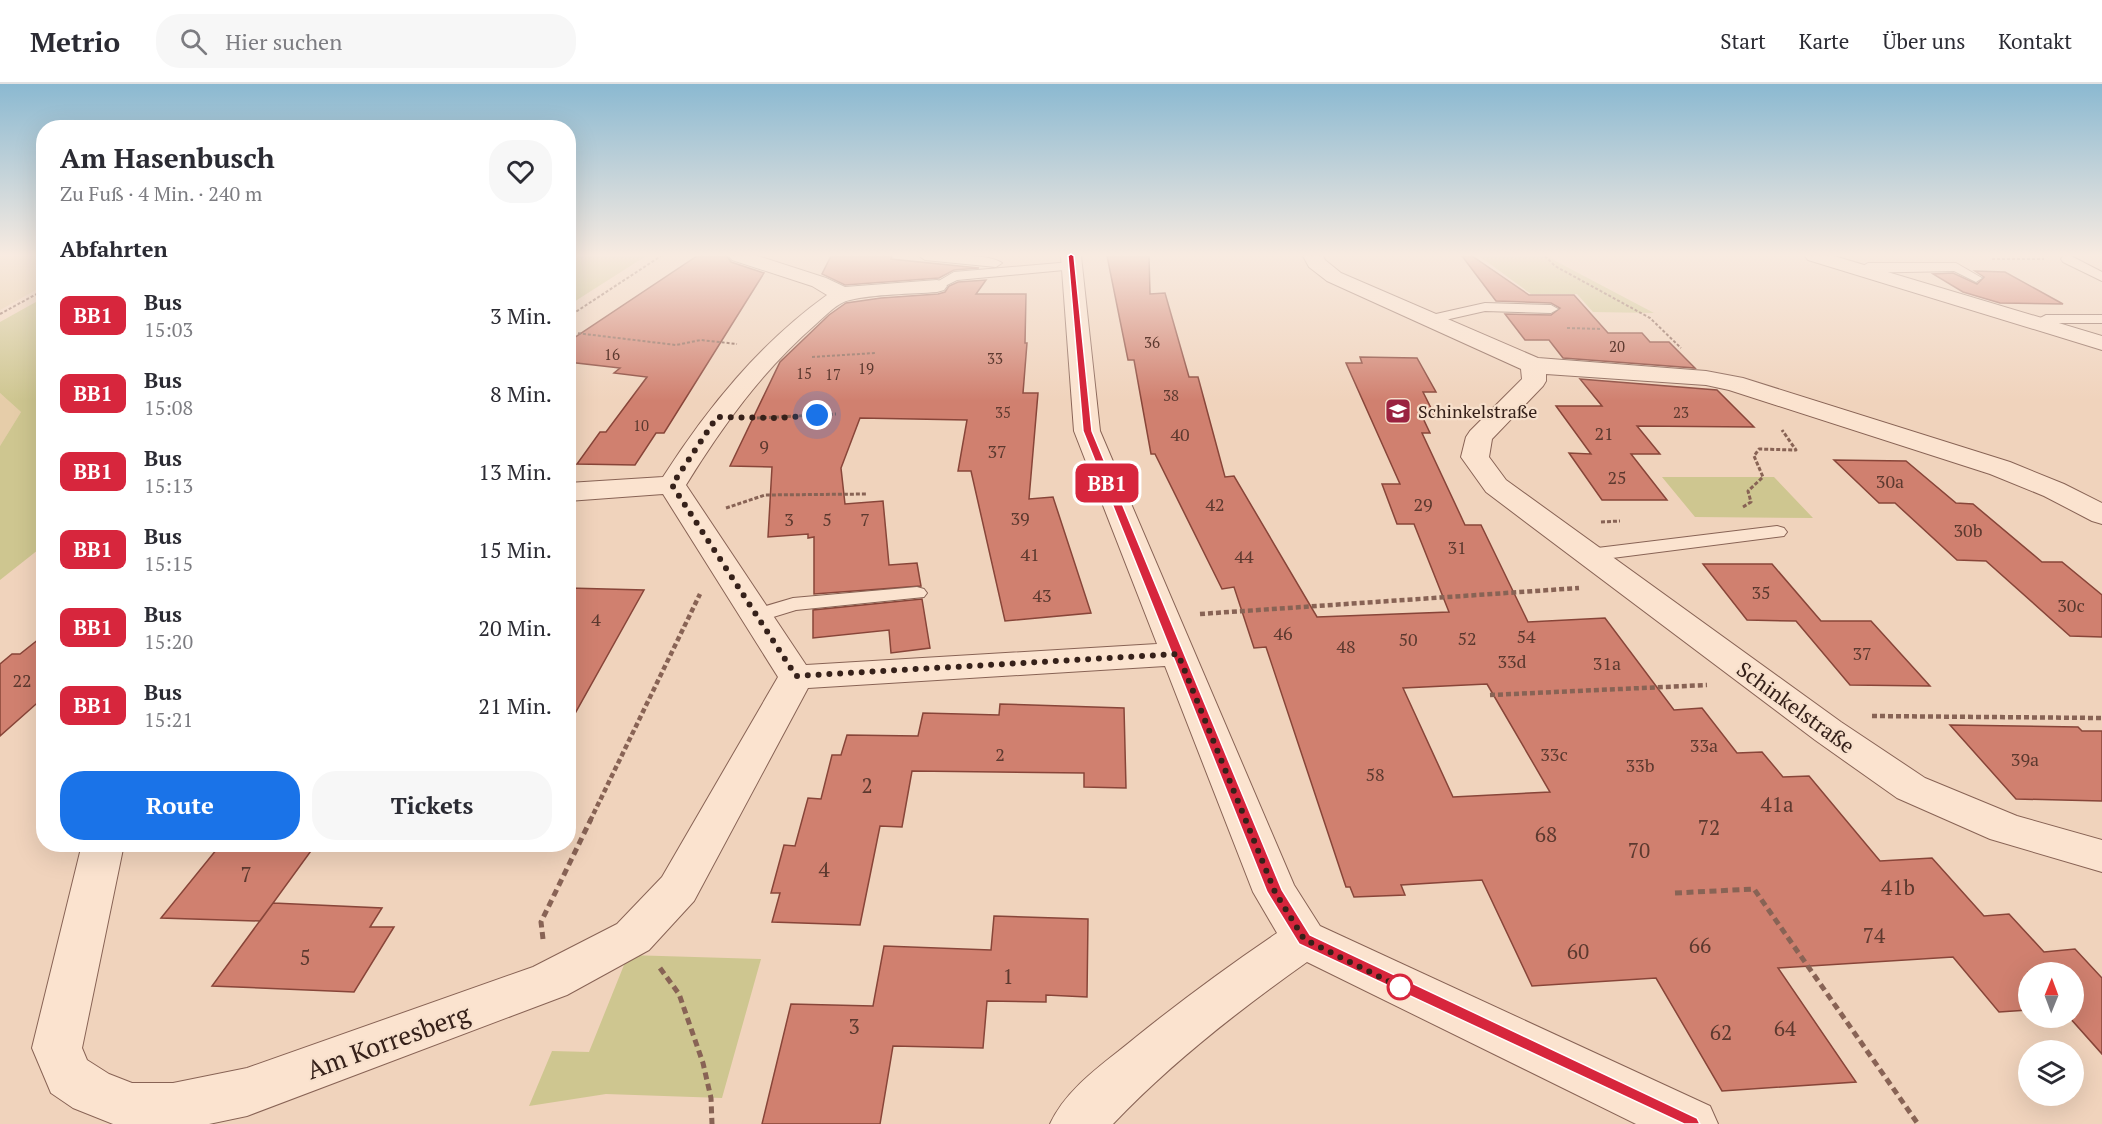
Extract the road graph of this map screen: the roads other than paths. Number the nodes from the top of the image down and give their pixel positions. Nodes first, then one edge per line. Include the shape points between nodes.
1 (826, 305) edge
2 (1068, 305) edge
3 (1398, 305) edge
4 (1976, 305) edge
5 (1551, 309) dead end
6 (1432, 319) junction
7 (2102, 319) edge
8 (2037, 323) junction
9 (2102, 343) edge
10 (1533, 364) junction
11 (672, 485) junction
12 (576, 491) edge
13 (2102, 515) edge
14 (1777, 532) dead end
15 (1589, 555) junction
16 (917, 593) dead end
17 (757, 616) junction
18 (1178, 654) junction
19 (796, 676) junction
20 (101, 852) edge
21 (2102, 856) edge
22 (1304, 939) junction
23 (1077, 1124) edge
24 (1691, 1124) edge

1 - 11 street via 770,352 717,417
2 - 18 street via 1087,431
3 - 6 street
4 - 8 street
5 - 6 lane via 1485,307
6 - 10 street
7 - 8 lane via 2046,319
8 - 9 street
10 - 13 street via 1706,378 1761,391 2000,468
10 - 15 street, Schinkelstraße via 1534,381 1479,437 1475,457 1496,486
11 - 12 street
11 - 17 street
14 - 15 lane
15 - 21 street, Schinkelstraße via 1828,732 1911,788 2005,828
16 - 17 lane via 793,604
17 - 19 street
18 - 19 street
18 - 22 street via 1275,892
19 - 20 street, Am Korresberg via 678,889 633,937 550,981 247,1092 173,1107 132,1107 91,1091 69,1076 57,1048
22 - 23 street via 1230,990 1117,1084
22 - 24 street

